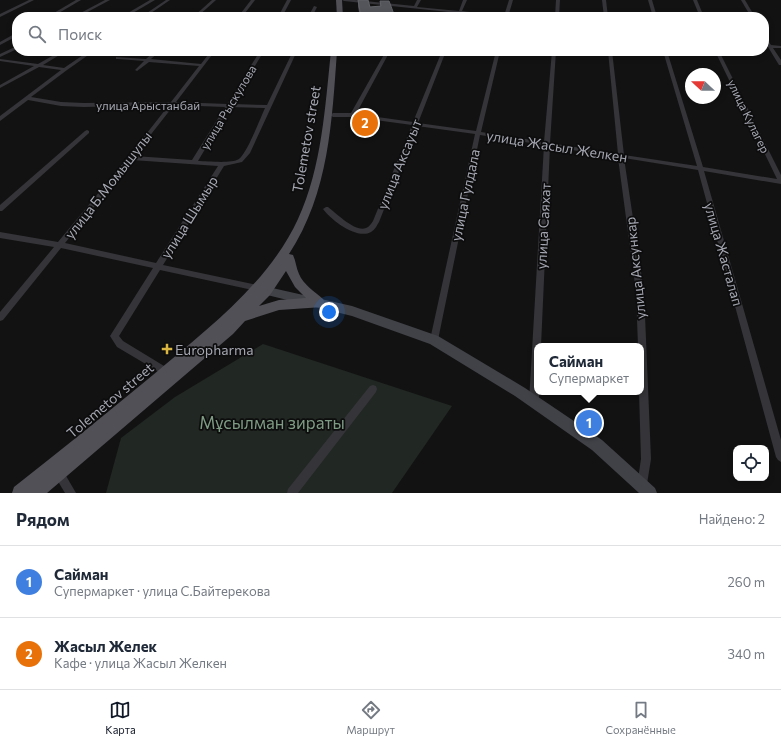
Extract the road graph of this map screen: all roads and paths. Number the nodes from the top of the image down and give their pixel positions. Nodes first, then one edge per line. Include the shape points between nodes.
1 (32, 0) edge
2 (79, 0) edge
3 (108, 0) edge
4 (153, 0) edge
5 (168, 0) edge
6 (214, 0) edge
7 (253, 0) edge
8 (289, 0) edge
9 (335, 0) edge
10 (339, 0) edge
11 (344, 0) edge
12 (419, 0) edge
13 (465, 0) edge
14 (510, 0) edge
15 (558, 0) edge
16 (604, 0) edge
17 (650, 0) edge
18 (695, 0) edge
19 (743, 0) edge
20 (371, 1) edge
21 (315, 7) dead end
22 (415, 7) junction
23 (58, 12) edge
24 (85, 12) edge
25 (133, 12) edge
26 (150, 12) edge
27 (201, 12) edge
28 (244, 12) edge
29 (283, 12) edge
30 (312, 12) edge
31 (336, 12) edge
32 (340, 12) edge
33 (460, 12) joint
34 (507, 12) edge
35 (557, 12) edge
36 (605, 12) edge
37 (654, 12) edge
38 (700, 12) edge
39 (750, 12) edge
40 (0, 16) edge
41 (12, 37) edge
42 (0, 44) edge
43 (770, 46) joint
44 (781, 47) edge
45 (12, 50) edge
46 (0, 56) edge
47 (55, 56) edge
48 (84, 56) edge
49 (153, 56) edge
50 (209, 56) edge
51 (259, 56) edge
52 (292, 56) edge
53 (333, 56) edge
54 (339, 56) edge
55 (385, 56) edge
56 (442, 56) edge
57 (497, 56) edge
58 (554, 56) edge
59 (611, 56) edge
60 (666, 56) edge
61 (719, 56) edge
62 (118, 58) dead end
63 (0, 60) edge
64 (148, 61) junction
65 (781, 64) edge
66 (39, 65) junction
67 (202, 65) junction
68 (65, 69) junction
69 (137, 70) dead end
70 (0, 87) edge
71 (27, 98) junction
72 (172, 104) junction
73 (229, 106) junction
74 (269, 108) junction
75 (333, 115) junction
76 (353, 115) junction
77 (0, 119) edge
78 (415, 124) junction
79 (87, 132) dead end
80 (478, 133) junction
81 (547, 145) junction
82 (621, 157) junction
83 (130, 158) junction
84 (194, 162) junction
85 (222, 164) junction
86 (700, 168) junction
87 (781, 181) edge
88 (0, 209) edge
89 (326, 209) dead end
90 (0, 235) edge
91 (60, 246) junction
92 (289, 258) junction
93 (158, 266) junction
94 (261, 290) junction
95 (319, 303) junction
96 (242, 317) junction
97 (0, 318) edge
98 (434, 340) junction
99 (537, 343) edge
100 (642, 343) edge
101 (166, 372) junction
102 (373, 389) dead end
103 (534, 395) edge
104 (644, 395) edge
105 (534, 402) junction
106 (781, 457) edge
107 (56, 471) junction
108 (646, 489) edge
109 (20, 493) edge
110 (35, 493) edge
111 (71, 493) edge
112 (292, 493) edge

1 - 40 street
2 - 23 street
3 - 24 street
4 - 25 street
5 - 26 street
6 - 27 street
7 - 28 street
8 - 29 street
9 - 31 main road
10 - 32 main road
11 - 20 street
12 - 22 street
13 - 33 street
14 - 34 street
15 - 35 street
16 - 36 street
17 - 37 street
18 - 38 street
19 - 39 street
20 - 22 street
21 - 30 street
22 - 33 street
41 - 42 street
43 - 44 street
43 - 65 street
45 - 46 street
47 - 66 street
48 - 68 street
49 - 64 street
50 - 67 street, улица Б.Момышулы
51 - 73 street, улица Рыскулова
52 - 74 street, улица Шымыр
53 - 94 main road, Tolemetov street via 322,147 312,196 289,245
54 - 75 main road, Tolemetov street
55 - 76 street
56 - 78 street, улица Аксауыт
57 - 80 street, улица Гулдала
58 - 81 street, улица Саяхат
59 - 82 street, улица Аксункар
60 - 86 street, улица Жасталап
61 - 87 street, улица Кулагер
62 - 64 street
63 - 66 street
64 - 67 street
64 - 69 street
66 - 68 street
66 - 70 street
67 - 72 street, улица Б.Момышулы
68 - 71 street
71 - 72 street, улица Арыстанбай via 84,105
71 - 77 street
72 - 73 street, улица Арыстанбай
72 - 83 street, улица Б.Момышулы
73 - 74 street, улица Арыстанбай
73 - 84 street, улица Рыскулова
74 - 85 street, улица Шымыр via 243,159
75 - 76 street, улица Жасыл Желкен
75 - 92 main road, Tolemetov street via 320,191 310,220
76 - 78 street, улица Жасыл Желкен
78 - 80 street, улица Жасыл Желкен
78 - 89 street, улица Аксауыт via 376,222 370,229 364,231 350,227
79 - 88 street
80 - 81 street, улица Жасыл Желкен
80 - 98 street, улица Гулдала
81 - 82 street, улица Жасыл Желкен
81 - 99 street, улица Саяхат
82 - 86 street, улица Жасыл Желкен
82 - 100 street, улица Аксункар via 640,292
83 - 84 street
83 - 91 street, улица Б.Момышулы
84 - 85 street
85 - 93 street, улица Шымыр
86 - 87 street, улица Жасыл Желкен
86 - 106 street, улица Жасталап
90 - 91 street
91 - 93 street
91 - 97 street, улица Б.Момышулы
92 - 94 main road, Tolemetov street
92 - 95 main road via 291,274 296,282
93 - 94 street
93 - 101 street, улица Шымыр via 114,336 120,344
94 - 95 main road
94 - 96 main road, Tolemetov street
94 - 101 main road, Tolemetov street
95 - 96 main road via 279,305
95 - 98 main road via 352,311
96 - 107 main road, Tolemetov street
98 - 105 main road
101 - 107 main road, Tolemetov street
102 - 112 street
103 - 105 street, улица Саяхат
104 - 108 street, улица Аксункар
105 - 108 main road via 597,445
107 - 109 main road, Tolemetov street
107 - 110 main road, Tolemetov street
107 - 111 street

